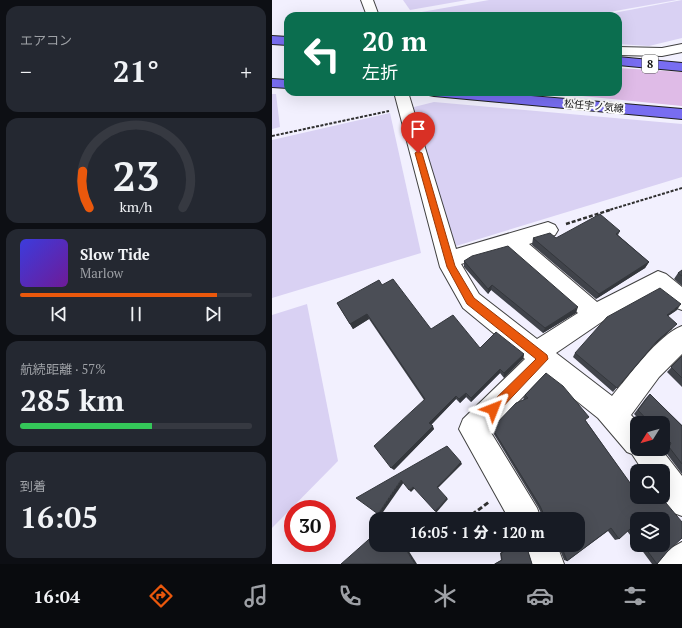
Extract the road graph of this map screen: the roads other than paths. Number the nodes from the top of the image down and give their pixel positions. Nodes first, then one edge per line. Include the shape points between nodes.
1 (367, 0) edge
2 (372, 12) edge
3 (272, 40) edge
4 (284, 41) edge
5 (682, 48) edge
6 (622, 51) edge
7 (662, 52) junction
8 (622, 61) edge
9 (653, 64) junction
10 (682, 67) edge
11 (272, 83) edge
12 (284, 84) edge
13 (479, 96) edge
14 (403, 100) edge
15 (682, 114) edge
16 (548, 230) road end
17 (512, 241) junction
18 (449, 259) junction
19 (682, 300) edge
20 (595, 314) junction
21 (682, 337) edge
22 (540, 356) junction
23 (613, 416) junction
24 (630, 434) edge
25 (670, 485) edge
26 (682, 501) edge
27 (522, 512) edge
28 (544, 552) edge
29 (682, 558) edge
30 (548, 564) edge
31 (673, 564) edge

1 - 2 street
3 - 4 main road
5 - 7 street
6 - 7 street
7 - 9 street
8 - 9 main road, 8
9 - 10 main road, 8
11 - 12 main road
13 - 15 main road, 松任宇ノ気線
14 - 18 street
16 - 17 street
17 - 18 street
17 - 20 street
18 - 22 street via 471,301
19 - 20 street via 658,280
20 - 22 street
21 - 23 street via 650,369
22 - 23 street
22 - 27 street via 474,429
23 - 24 street
25 - 26 street
28 - 30 street
29 - 31 street

